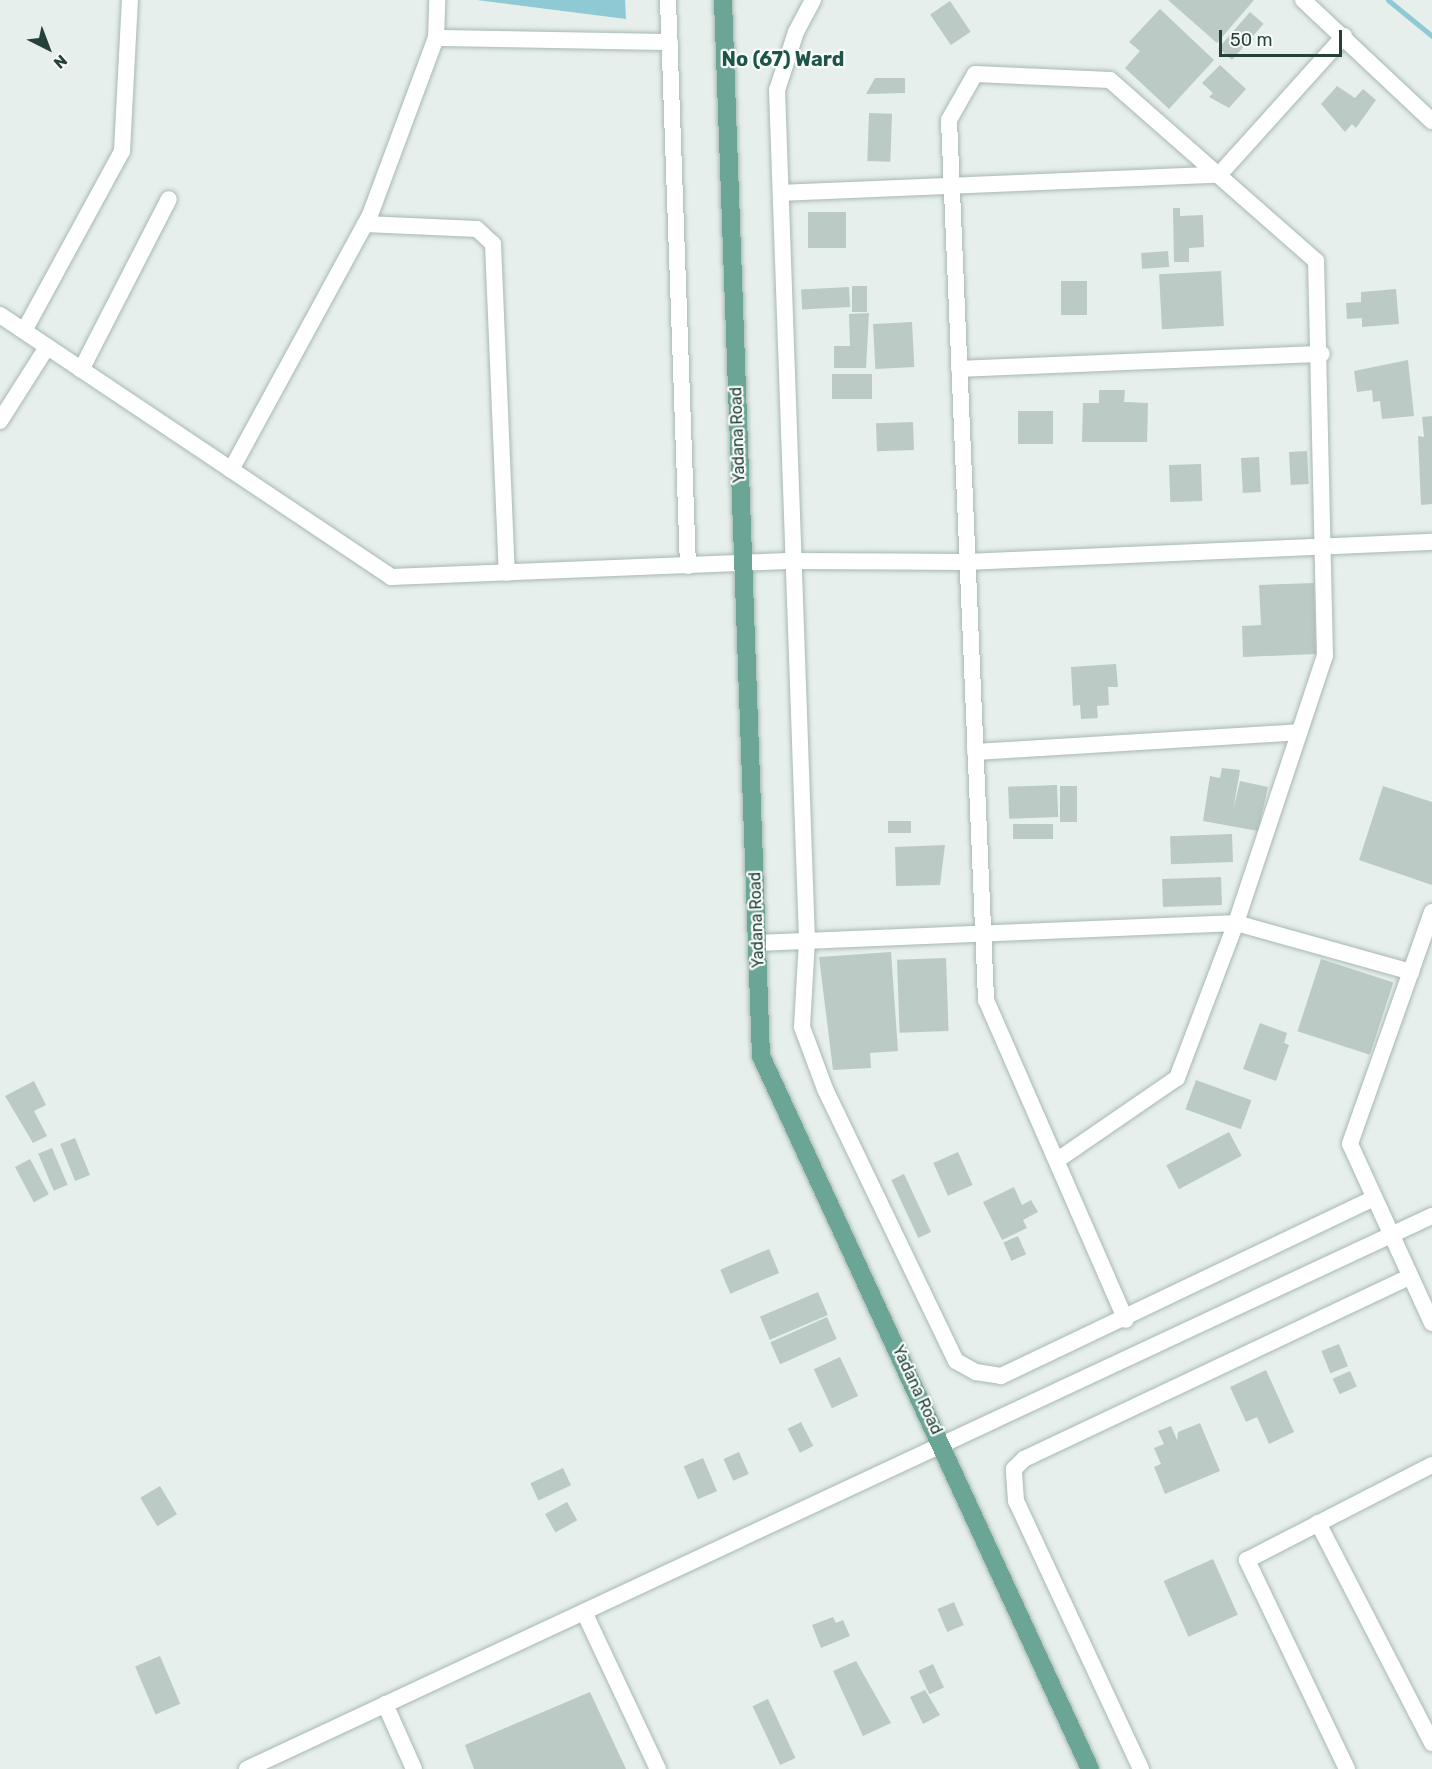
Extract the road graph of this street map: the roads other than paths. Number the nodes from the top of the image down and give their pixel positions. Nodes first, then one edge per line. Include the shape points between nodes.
1 (130, 0) edge
2 (437, 0) edge
3 (668, 0) edge
4 (723, 0) edge
5 (813, 0) edge
6 (1303, 0) edge
7 (1344, 36) junction
8 (436, 38) junction
9 (670, 42) junction
10 (1432, 122) edge
11 (1219, 175) junction
12 (952, 188) junction
13 (781, 193) junction
14 (169, 199) dead end
15 (365, 224) junction
16 (0, 315) edge
17 (24, 331) junction
18 (47, 347) junction
19 (1322, 354) junction
20 (81, 369) junction
21 (959, 369) junction
22 (0, 422) edge
23 (231, 470) junction
24 (1432, 542) edge
25 (1326, 549) junction
26 (794, 561) junction
27 (968, 562) junction
28 (742, 564) junction
29 (688, 566) junction
30 (507, 573) junction
31 (1299, 732) junction
32 (975, 752) junction
33 (1432, 912) edge
34 (1236, 923) junction
35 (984, 930) junction
36 (807, 940) junction
37 (758, 943) junction
38 (1411, 972) junction
39 (1059, 1159) junction
40 (1372, 1199) junction
41 (1432, 1216) edge
42 (1390, 1235) junction
43 (1409, 1277) junction
44 (1126, 1320) junction
45 (1432, 1323) edge
46 (941, 1443) junction
47 (1432, 1465) edge
48 (1318, 1523) junction
49 (584, 1612) junction
50 (385, 1704) junction
51 (1432, 1743) edge
52 (248, 1769) edge
53 (414, 1769) edge
54 (658, 1769) edge
55 (1090, 1769) edge
56 (1141, 1769) edge
57 (1347, 1769) edge

1 - 17 street via 122,151
2 - 8 street
3 - 9 street
4 - 28 main road, Yadana Road
5 - 13 street via 796,32 777,90
6 - 7 street
7 - 10 street
7 - 11 street
8 - 9 street
8 - 15 street via 399,148
9 - 29 street
11 - 12 street
11 - 12 street via 1110,80 975,74 949,120
11 - 19 street via 1316,261
12 - 13 street
12 - 21 street
13 - 26 street
14 - 20 street
15 - 23 street
15 - 30 street via 477,230 493,244
16 - 17 street
17 - 18 street
18 - 20 street
18 - 22 street
19 - 21 street
19 - 25 street
20 - 23 street
21 - 27 street
23 - 30 street via 391,577
24 - 25 street
25 - 27 street
25 - 31 street via 1325,656
26 - 27 street
26 - 28 street
26 - 36 street
27 - 32 street
28 - 29 street
28 - 37 main road, Yadana Road
29 - 30 street
31 - 32 street
31 - 34 street
32 - 35 street
33 - 38 street
34 - 35 street
34 - 38 street
34 - 39 street via 1177,1078
35 - 36 street
35 - 39 street via 986,1000
36 - 37 street
36 - 44 street via 802,1028 825,1089 956,1361 1001,1376
37 - 46 main road, Yadana Road via 761,1056
38 - 40 street via 1350,1144
39 - 44 street
40 - 42 street
40 - 44 street
41 - 42 street
42 - 43 street
42 - 46 street
43 - 45 street
43 - 56 street via 1024,1459 1014,1469 1016,1501
46 - 49 street
46 - 55 main road, Yadana Road
47 - 48 street
48 - 51 street
48 - 57 street via 1247,1560
49 - 50 street
49 - 54 street
50 - 52 street
50 - 53 street

